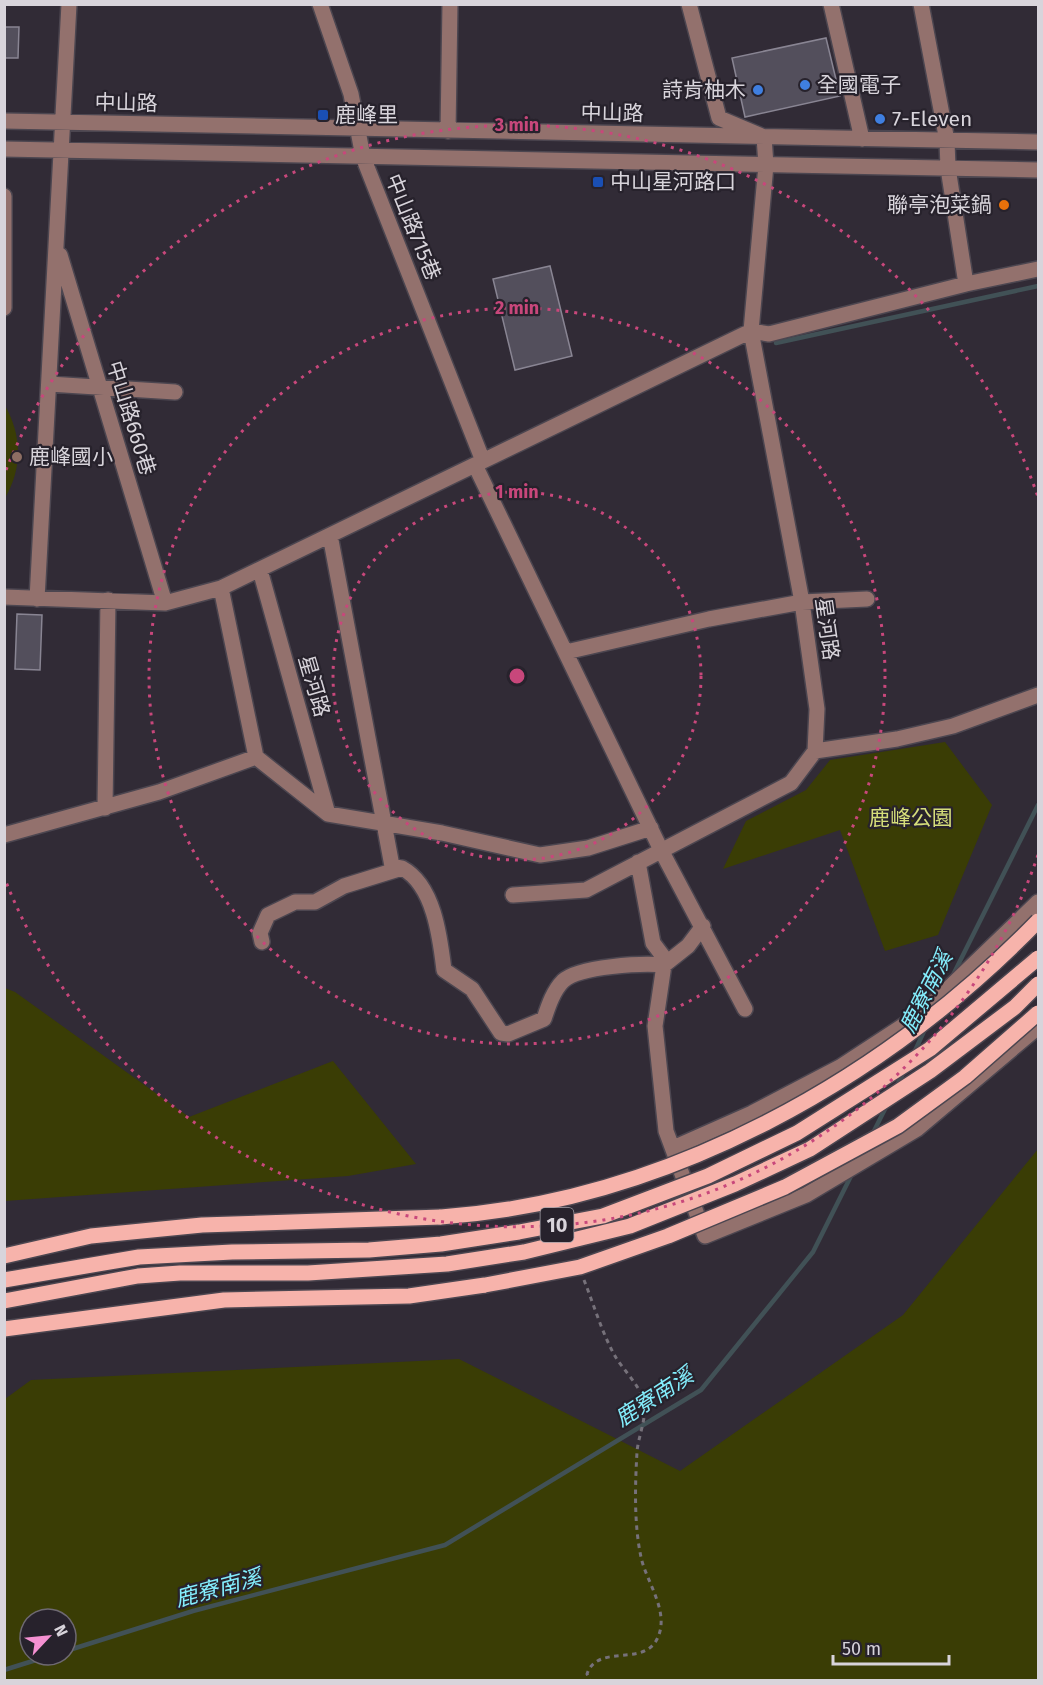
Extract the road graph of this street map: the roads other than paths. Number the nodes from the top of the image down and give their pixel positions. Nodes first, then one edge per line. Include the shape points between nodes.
1 (69, 4) edge
2 (320, 4) edge
3 (450, 4) edge
4 (689, 4) edge
5 (831, 4) edge
6 (921, 4) edge
7 (4, 121) edge
8 (64, 123) junction
9 (357, 129) junction
10 (448, 130) junction
11 (764, 137) junction
12 (862, 139) junction
13 (947, 141) junction
14 (1038, 142) edge
15 (4, 149) edge
16 (62, 150) junction
17 (363, 157) junction
18 (766, 165) junction
19 (948, 168) junction
20 (1038, 170) edge
21 (4, 196) edge
22 (57, 245) junction
23 (1038, 269) edge
24 (966, 284) junction
25 (4, 308) edge
26 (751, 331) junction
27 (49, 384) junction
28 (100, 387) junction
29 (175, 392) dead end
30 (479, 463) junction
31 (330, 535) junction
32 (260, 570) junction
33 (221, 588) junction
34 (4, 597) edge
35 (37, 598) junction
36 (867, 599) dead end
37 (108, 600) junction
38 (802, 602) junction
39 (165, 603) junction
40 (566, 652) junction
41 (1038, 695) edge
42 (815, 751) junction
43 (256, 757) junction
44 (105, 808) junction
45 (328, 814) junction
46 (386, 823) junction
47 (651, 828) junction
48 (4, 835) edge
49 (661, 850) junction
50 (638, 862) junction
51 (402, 868) junction
52 (513, 895) dead end
53 (1038, 902) edge
54 (1038, 921) edge
55 (703, 926) junction
56 (262, 942) dead end
57 (1038, 958) edge
58 (664, 965) junction
59 (1038, 984) edge
60 (745, 1010) dead end
61 (1038, 1013) edge
62 (1038, 1028) edge
63 (673, 1148) junction
64 (4, 1256) edge
65 (4, 1280) edge
66 (4, 1301) edge
67 (4, 1329) edge

1 - 8 street, 中山路660巷
2 - 9 street, 中山路715巷 via 351,94
3 - 10 street
4 - 11 street via 719,118
5 - 12 street
6 - 13 street
7 - 8 street, 中山路
8 - 9 street, 中山路
8 - 16 street, 中山路660巷
9 - 10 street, 中山路
9 - 17 street, 中山路715巷
10 - 11 street, 中山路
11 - 12 street, 中山路
11 - 18 street, 星河路
12 - 13 street, 中山路
13 - 14 street, 中山路
13 - 19 street
15 - 16 street
16 - 17 street
16 - 22 street, 中山路660巷
17 - 18 street
17 - 30 street, 中山路715巷
18 - 19 street
18 - 26 street, 星河路
19 - 20 street
19 - 24 street
21 - 25 street
22 - 27 street, 中山路660巷
22 - 28 street, 中山路660巷
23 - 24 street
24 - 26 street via 769,334
26 - 30 street
26 - 38 street, 星河路
27 - 28 street
27 - 35 street, 中山路660巷
28 - 29 street
28 - 39 street, 中山路660巷
30 - 31 street
30 - 40 street
31 - 32 street
31 - 46 street, 星河路
32 - 33 street
32 - 45 street, 星河路
33 - 39 street
33 - 43 street
34 - 35 street
35 - 37 street
36 - 38 street
37 - 39 street
37 - 44 street
38 - 40 street
38 - 42 street, 星河路 via 817,708
40 - 47 street
41 - 42 street via 953,726 897,740
42 - 49 street via 791,783
43 - 44 street via 193,782
43 - 45 street
44 - 48 street
45 - 46 street
46 - 47 street via 540,855 588,848
46 - 51 street, 星河路 via 393,866
47 - 49 street
49 - 50 street
49 - 55 street
50 - 52 street via 586,890
50 - 58 street via 653,943
51 - 56 street via 344,886 315,902 295,902 268,915 260,933
51 - 58 street via 414,875 438,923 444,970 472,989 501,1033 508,1034 544,1019 563,981 583,972
53 - 63 street via 924,1012 840,1067
54 - 64 main road, bridge via 952,1001 899,1041 806,1100 746,1132 639,1178 580,1196 488,1214 202,1225 91,1236
55 - 58 street via 688,946
55 - 60 street
57 - 65 main road, 10, bridge via 930,1049 797,1133 708,1176 603,1216 441,1244 139,1257
58 - 63 street via 655,1026 666,1131
59 - 66 main road, 10, bridge via 1015,1007 930,1071 810,1149 630,1226 524,1252 447,1264 308,1273 138,1276
61 - 67 main road, bridge via 966,1077 898,1126 785,1187 668,1236 580,1267 409,1296 224,1300
62 - 63 street via 917,1129 806,1195 705,1236

